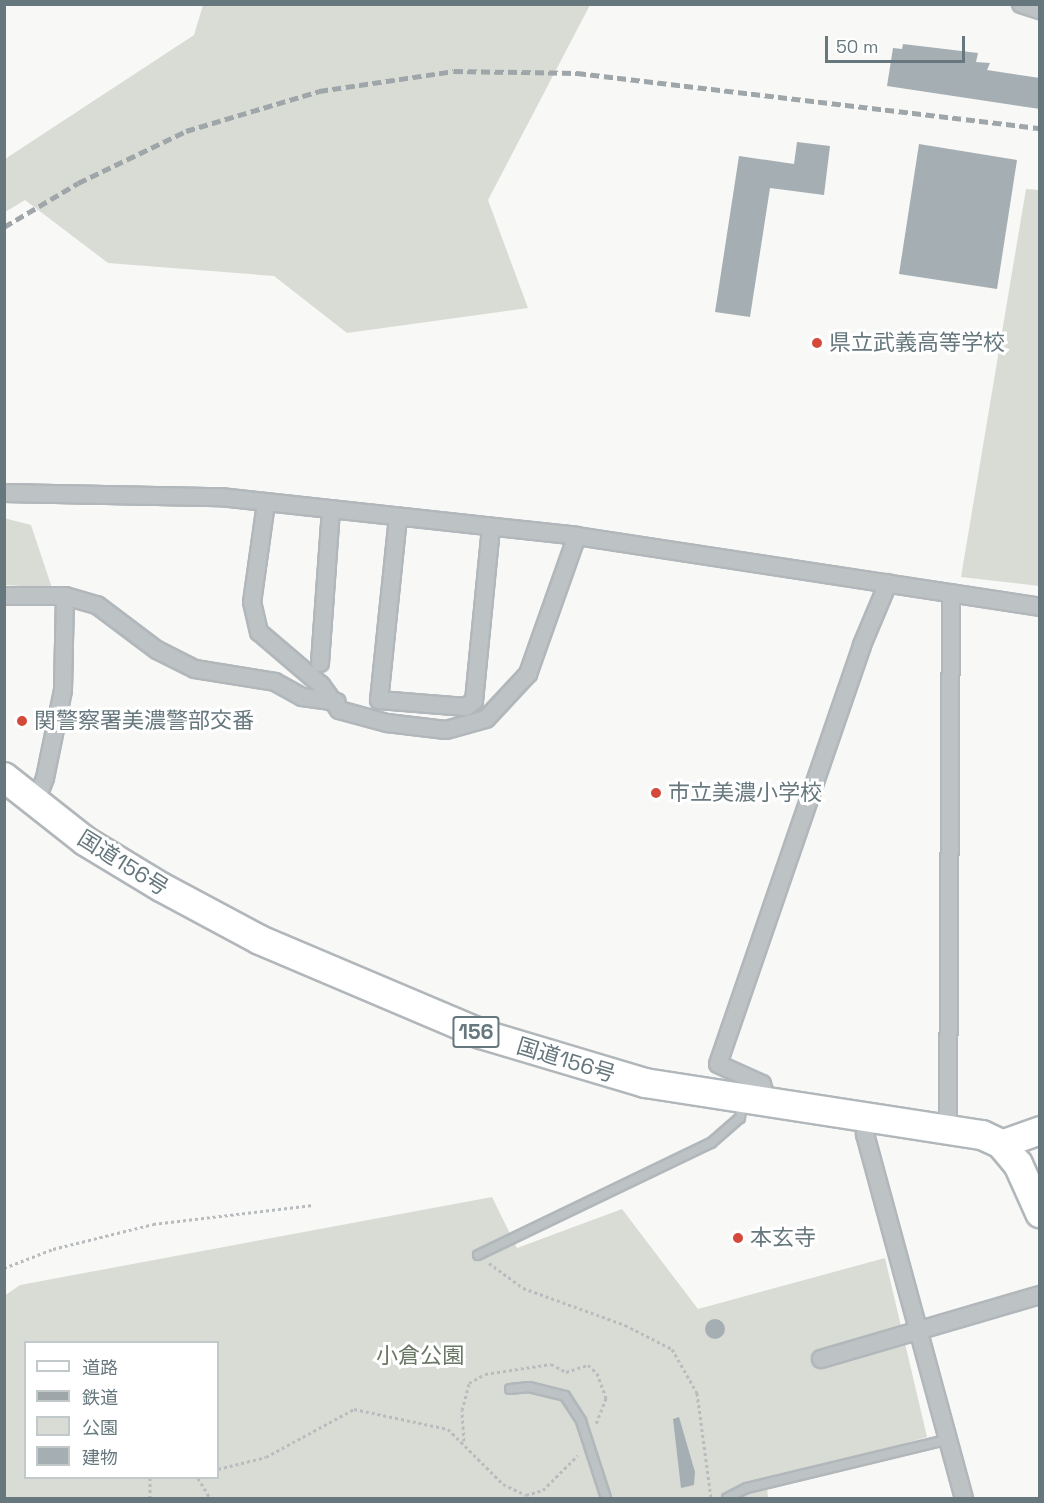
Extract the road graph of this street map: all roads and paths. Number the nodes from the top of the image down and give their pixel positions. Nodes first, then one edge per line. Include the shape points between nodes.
1 (1021, 4) edge
2 (1040, 10) edge
3 (4, 493) edge
4 (266, 503) junction
5 (331, 510) junction
6 (398, 517) junction
7 (491, 527) junction
8 (577, 536) junction
9 (888, 583) junction
10 (951, 593) junction
11 (4, 596) edge
12 (65, 596) junction
13 (1040, 607) edge
14 (320, 663) dead end
15 (331, 701) junction
16 (409, 702) junction
17 (4, 777) edge
18 (35, 804) junction
19 (755, 1102) junction
20 (869, 1120) junction
21 (948, 1126) junction
22 (1040, 1130) edge
23 (1001, 1144) junction
24 (313, 1205) dead end
25 (1040, 1213) edge
26 (478, 1255) joint
27 (4, 1268) edge
28 (1040, 1295) edge
29 (920, 1332) junction
30 (821, 1359) dead end
31 (510, 1389) dead end
32 (946, 1440) junction
33 (587, 1446) junction
34 (219, 1469) edge
35 (150, 1479) edge
36 (200, 1479) edge
37 (150, 1498) edge
38 (210, 1498) edge
39 (606, 1498) edge
40 (711, 1498) edge
41 (727, 1498) edge
42 (964, 1498) edge

1 - 2 street
3 - 4 street via 220,497
4 - 5 street
4 - 15 street via 252,602 259,632 321,685
5 - 6 street
5 - 14 street
6 - 7 street
6 - 16 street via 378,700
7 - 8 street
7 - 16 street via 474,701 466,707
8 - 9 street
8 - 15 street via 528,674 486,719 446,730 387,723 339,710
9 - 10 street
9 - 19 street via 862,645 718,1064 762,1084
10 - 13 street
10 - 21 street
11 - 12 street
12 - 15 street via 97,605 157,650 195,669 275,682 302,697
12 - 18 street via 63,690
15 - 16 street via 405,713
17 - 18 highway, 国道156号 / 156
18 - 19 highway, 国道156号 / 156 via 134,872 260,940 481,1034 645,1083
19 - 20 highway, 国道156号 / 156
19 - 26 lane via 711,1143
20 - 21 highway, 国道156号 / 156
20 - 29 street via 866,1134
21 - 23 highway, 国道156号 / 156
22 - 23 main road
23 - 25 highway via 1018,1164
24 - 27 path via 153,1224 53,1249
26 - 40 path via 523,1288 625,1325 672,1349 697,1393
28 - 29 street
29 - 30 street
29 - 32 street
31 - 33 lane via 529,1387 565,1396 581,1421
32 - 41 lane via 747,1488
32 - 42 street
33 - 34 path via 543,1490 526,1495 503,1484 448,1429 354,1408 266,1457
33 - 39 lane
35 - 37 path
36 - 38 path

